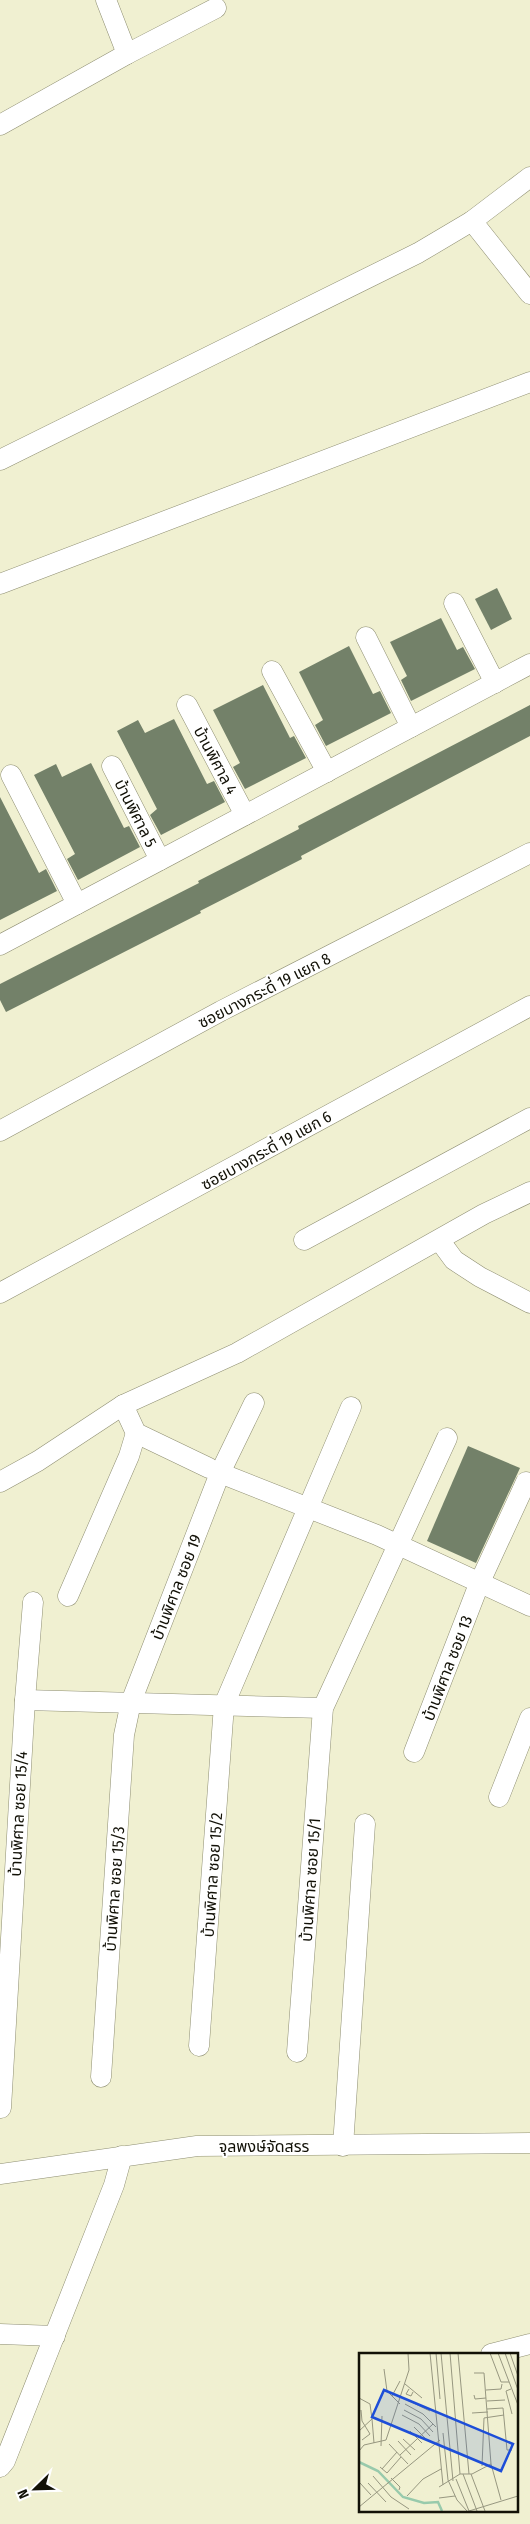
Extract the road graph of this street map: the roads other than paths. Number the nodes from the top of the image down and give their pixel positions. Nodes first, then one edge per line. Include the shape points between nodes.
1 (106, 0) edge
2 (216, 8) dead end
3 (127, 54) junction
4 (0, 125) edge
5 (530, 177) edge
6 (472, 221) junction
7 (530, 294) edge
8 (530, 382) edge
9 (0, 460) edge
10 (0, 584) edge
11 (454, 603) dead end
12 (366, 637) dead end
13 (530, 664) edge
14 (272, 671) dead end
15 (495, 683) junction
16 (187, 704) dead end
17 (411, 727) junction
18 (112, 766) dead end
19 (327, 772) junction
20 (11, 775) dead end
21 (245, 815) junction
22 (530, 853) edge
23 (160, 860) junction
24 (77, 904) junction
25 (0, 945) edge
26 (530, 1006) edge
27 (530, 1118) edge
28 (0, 1131) edge
29 (530, 1192) edge
30 (304, 1240) dead end
31 (440, 1241) junction
32 (0, 1293) edge
33 (530, 1302) edge
34 (254, 1403) dead end
35 (123, 1405) junction
36 (351, 1407) dead end
37 (136, 1433) junction
38 (447, 1438) dead end
39 (214, 1470) junction
40 (0, 1482) edge
41 (526, 1482) dead end
42 (309, 1506) junction
43 (397, 1544) junction
44 (479, 1584) junction
45 (68, 1596) dead end
46 (33, 1602) dead end
47 (530, 1606) edge
48 (24, 1700) junction
49 (131, 1702) junction
50 (224, 1705) junction
51 (323, 1708) junction
52 (530, 1718) edge
53 (414, 1752) dead end
54 (522, 1757) edge
55 (499, 1797) dead end
56 (365, 1824) dead end
57 (199, 2046) dead end
58 (297, 2052) dead end
59 (101, 2077) dead end
60 (1, 2108) edge
61 (530, 2143) edge
62 (343, 2146) junction
63 (122, 2156) junction
64 (0, 2174) edge
65 (0, 2334) edge
66 (54, 2336) junction
67 (530, 2344) edge
68 (495, 2353) edge
69 (0, 2467) edge

1 - 3 street
2 - 3 street
3 - 4 street
5 - 6 street
6 - 7 street
6 - 9 street via 418,253
8 - 10 street
11 - 15 street
12 - 17 street
13 - 15 street
14 - 19 street
15 - 17 street
16 - 21 street, บ้านพิศาล 4
17 - 19 street
18 - 23 street, บ้านพิศาล 5
19 - 21 street
20 - 24 street
21 - 23 street
22 - 28 street, ซอยบางกระดี่ 19 แยก 8 via 221,1011
23 - 24 street
24 - 25 street
26 - 32 street, ซอยบางกระดี่ 19 แยก 6
27 - 30 street
29 - 31 street via 484,1214
31 - 33 street via 454,1260
31 - 35 street via 332,1297 237,1353
34 - 39 street, บ้านพิศาล ซอย 19
35 - 37 street
35 - 40 street
36 - 42 street, บ้านพิศาล ซอย 15/2
37 - 39 street
37 - 45 street
38 - 43 street, บ้านพิศาล ซอย 15/1
39 - 42 street
39 - 49 street, บ้านพิศาล ซอย 19
41 - 44 street, บ้านพิศาล ซอย 13
42 - 43 street
42 - 50 street, บ้านพิศาล ซอย 15/2
43 - 44 street
43 - 51 street, บ้านพิศาล ซอย 15/1
44 - 47 street
44 - 53 street, บ้านพิศาล ซอย 13
46 - 48 street, บ้านพิศาล ซอย 15/4
48 - 49 street
48 - 60 street, บ้านพิศาล ซอย 15/4
49 - 50 street
49 - 59 street, บ้านพิศาล ซอย 15/3 via 124,1735
50 - 51 street
50 - 57 street, บ้านพิศาล ซอย 15/2
51 - 58 street, บ้านพิศาล ซอย 15/1
52 - 54 street
54 - 55 street
56 - 62 street
61 - 62 street, จุลพงษ์จัดสรร
62 - 63 street, จุลพงษ์จัดสรร via 197,2146
63 - 64 street, จุลพงษ์จัดสรร
63 - 66 street via 114,2185
65 - 66 street
66 - 69 street via 6,2461
67 - 68 street

